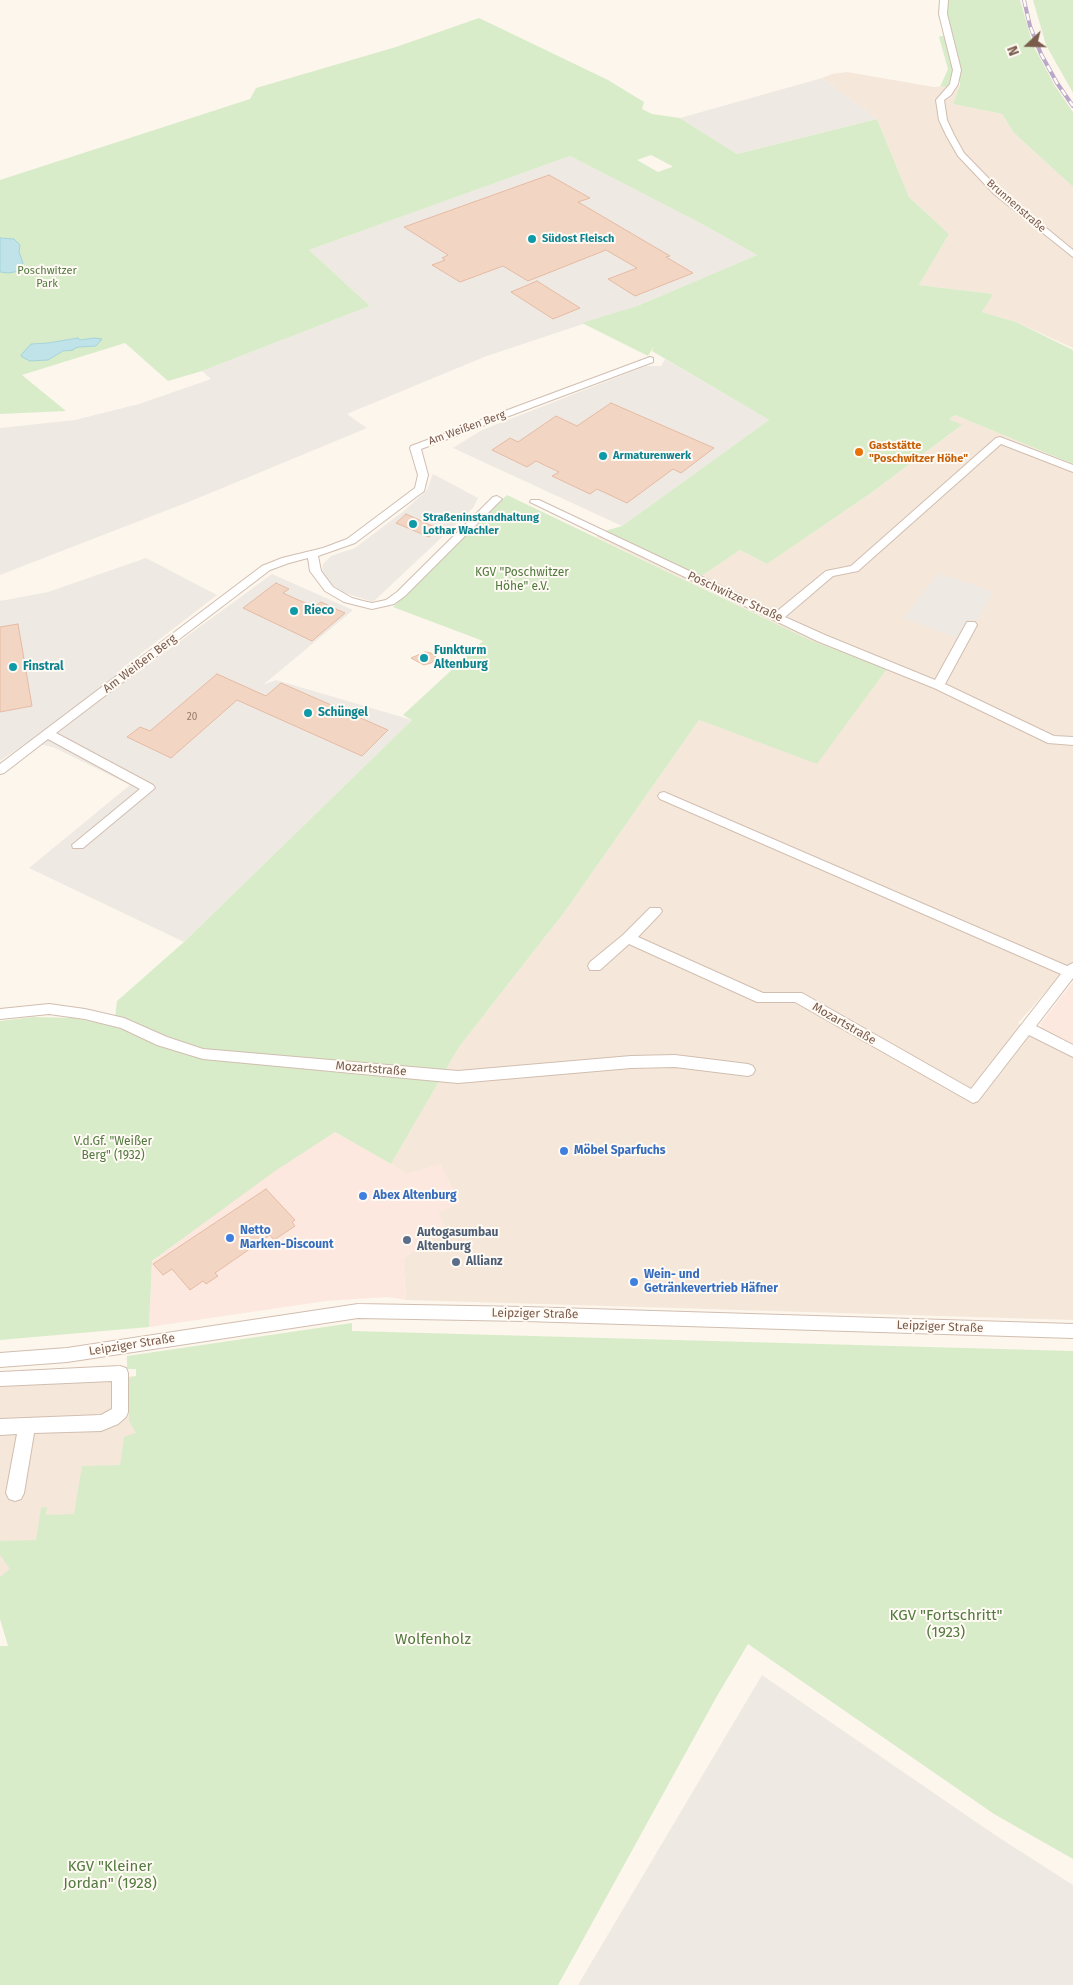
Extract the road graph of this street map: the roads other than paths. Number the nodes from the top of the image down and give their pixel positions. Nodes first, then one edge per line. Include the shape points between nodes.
1 (944, 0) edge
2 (1073, 254) edge
3 (650, 360) dead end
4 (1073, 469) edge
5 (497, 499) dead end
6 (536, 502) dead end
7 (312, 554) junction
8 (778, 617) junction
9 (971, 625) dead end
10 (938, 685) junction
11 (48, 734) junction
12 (1073, 741) edge
13 (0, 770) edge
14 (664, 796) dead end
15 (78, 845) dead end
16 (655, 911) dead end
17 (628, 938) junction
18 (595, 966) dead end
19 (1071, 970) edge
20 (0, 1014) edge
21 (1027, 1026) junction
22 (1073, 1052) edge
23 (748, 1070) dead end
24 (1073, 1331) edge
25 (0, 1360) edge
26 (0, 1379) edge
27 (27, 1426) junction
28 (0, 1427) edge
29 (15, 1493) dead end

1 - 2 street, Brunnenstraße via 945,22 957,70 954,84 940,100 943,120 961,154 997,192
3 - 7 street, Am Weißen Berg via 415,448 423,475 420,488 351,541
4 - 8 street via 1000,440 854,569 830,574
5 - 7 street via 401,594 381,605 361,604 329,589 316,571
6 - 8 street, Poschwitzer Straße
7 - 11 street, Am Weißen Berg via 266,568
8 - 10 street, Poschwitzer Straße via 820,638
9 - 10 street
10 - 12 street, Poschwitzer Straße via 1052,740
11 - 13 street, Am Weißen Berg
11 - 15 street via 149,788
14 - 19 street, Mozartstraße
16 - 17 street
17 - 18 street
17 - 21 street, Mozartstraße via 762,998 797,997 973,1097
19 - 21 street, Mozartstraße
20 - 23 street, Mozartstraße via 49,1009 85,1014 124,1023 162,1041 203,1054 458,1077 631,1062 675,1061
21 - 22 street
24 - 25 street, Leipziger Straße via 358,1311 67,1355
26 - 27 street, Leipziger Straße via 120,1373 120,1412 112,1419 101,1423
27 - 28 street, Leipziger Straße
27 - 29 street

